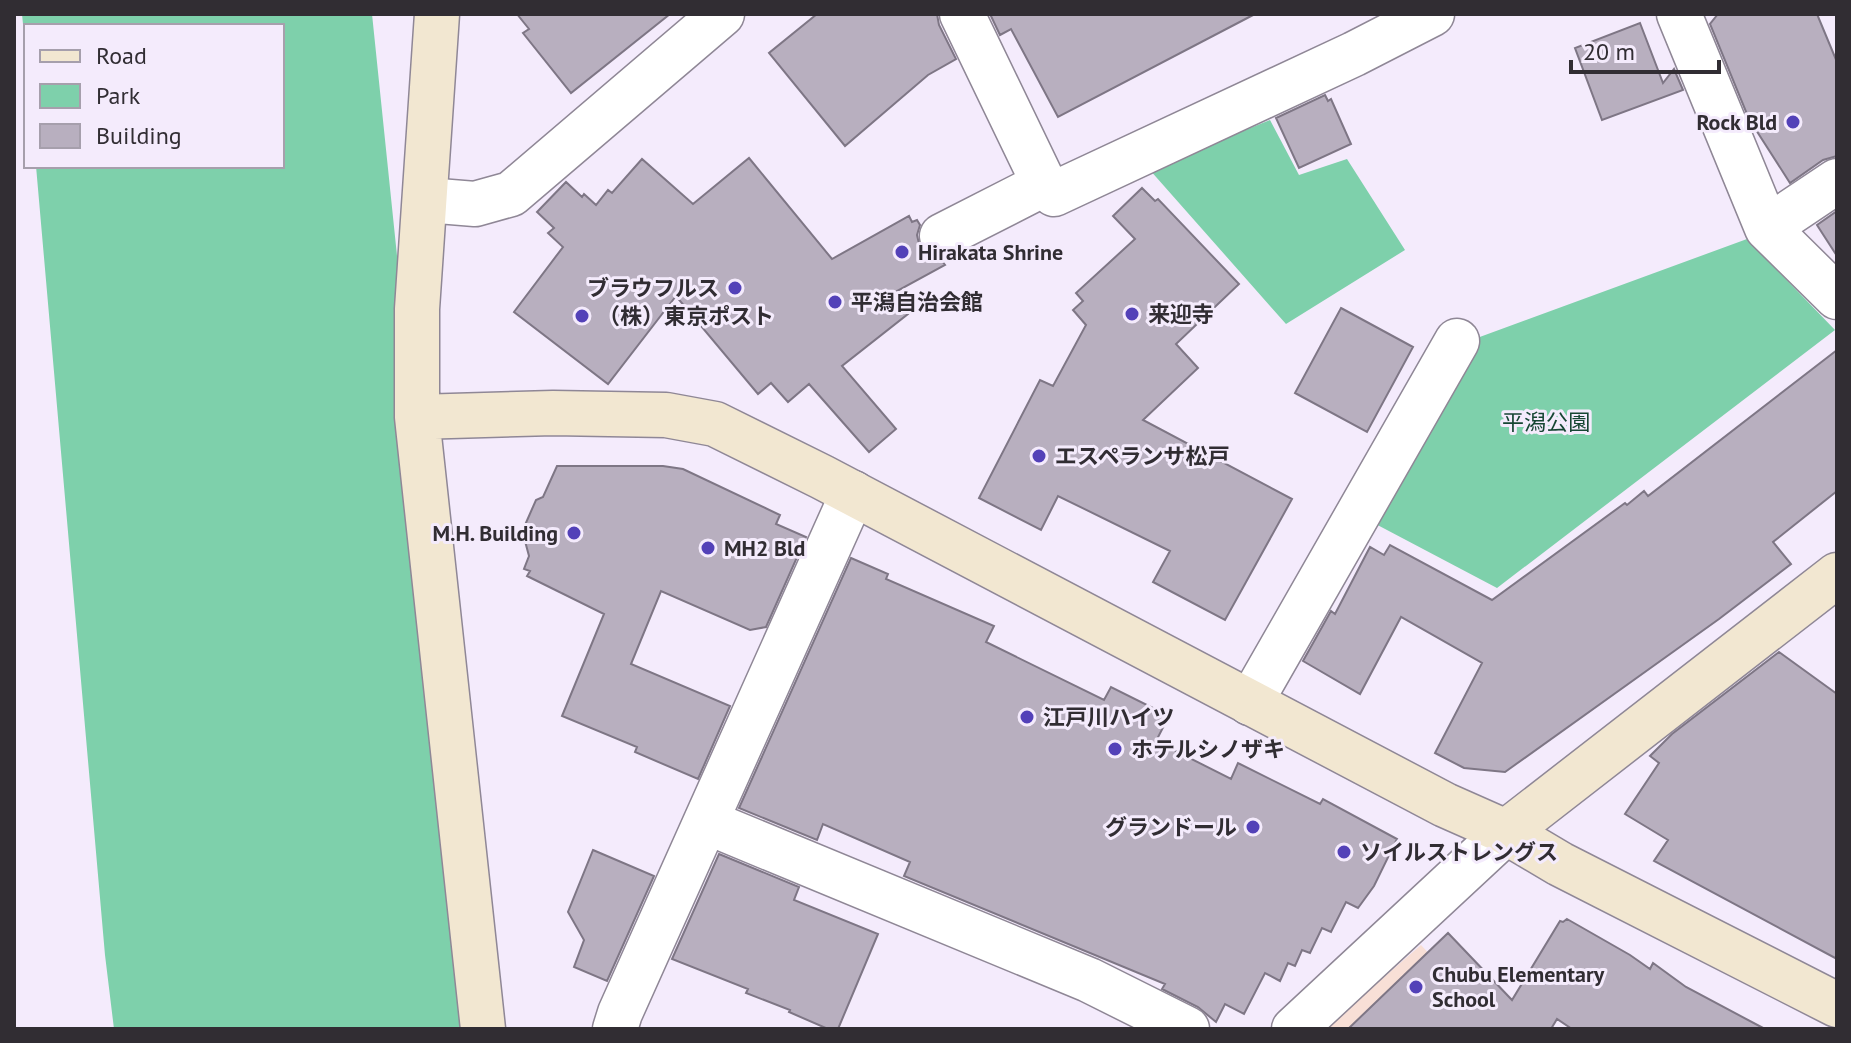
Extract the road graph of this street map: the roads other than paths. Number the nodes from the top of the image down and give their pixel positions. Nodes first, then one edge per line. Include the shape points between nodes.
1 (437, 14) edge
2 (722, 14) edge
3 (962, 14) edge
4 (1432, 14) edge
5 (1679, 14) edge
6 (1837, 181) edge
7 (1044, 184) junction
8 (426, 200) junction
9 (1767, 228) junction
10 (942, 236) dead end
11 (1837, 297) edge
12 (1457, 341) dead end
13 (417, 417) junction
14 (853, 493) junction
15 (1837, 575) edge
16 (1250, 703) junction
17 (707, 822) junction
18 (1506, 832) junction
19 (1837, 1005) edge
20 (483, 1029) edge
21 (615, 1029) edge
22 (1187, 1029) edge
23 (1294, 1029) edge

1 - 8 street
2 - 8 street via 511,194 475,204
3 - 7 street
4 - 7 street via 1054,194
5 - 9 street
6 - 9 street
7 - 10 street
8 - 13 street via 417,309
9 - 11 street
12 - 16 street
13 - 14 street via 678,417 715,424
13 - 20 street
14 - 16 street
14 - 17 street
15 - 18 street
16 - 18 street
17 - 21 street
17 - 22 street via 1089,980
18 - 19 street
18 - 23 street

